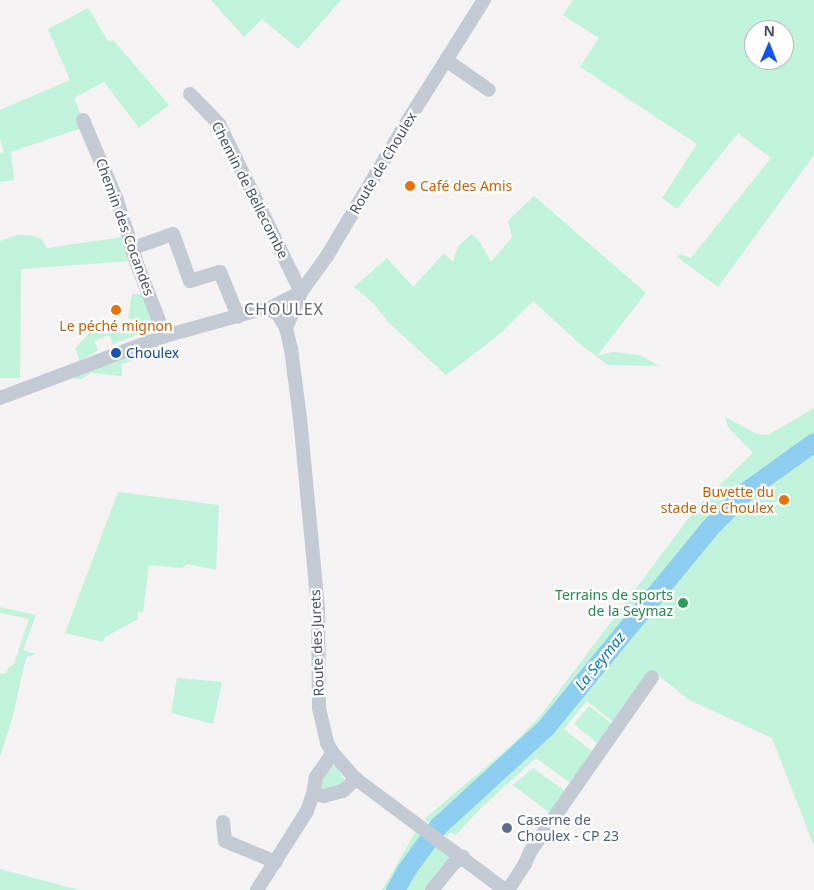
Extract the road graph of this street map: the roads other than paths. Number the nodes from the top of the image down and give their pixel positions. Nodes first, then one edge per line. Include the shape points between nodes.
1 (484, 0) edge
2 (446, 60) junction
3 (489, 90) dead end
4 (190, 94) dead end
5 (83, 120) dead end
6 (133, 248) junction
7 (301, 292) junction
8 (272, 311) junction
9 (238, 316) junction
10 (286, 328) junction
11 (165, 336) junction
12 (0, 398) edge
13 (652, 677) dead end
14 (333, 753) junction
15 (356, 779) junction
16 (313, 794) junction
17 (223, 822) dead end
18 (463, 857) junction
19 (276, 862) junction
20 (258, 890) edge
21 (432, 890) edge
22 (507, 890) edge

1 - 2 street, Route de Choulex
2 - 3 street
2 - 7 street, Route de Choulex via 328,256
4 - 7 street, Chemin de Bellecombe via 219,124
5 - 6 street, Chemin des Cocandes via 117,200
6 - 9 street via 173,234 190,281 220,272
6 - 11 street, Chemin des Cocandes
7 - 8 street
7 - 10 street, Route de Choulex
8 - 9 street
8 - 10 street, Route des Jurets
9 - 11 street
10 - 14 street, Route des Jurets via 300,418 318,609 320,717 323,734
11 - 12 street
13 - 22 street
14 - 15 street, Route des Jurets
14 - 16 street via 316,777
15 - 16 street via 343,791 324,796
15 - 18 street, Route des Jurets
16 - 19 street via 307,811
17 - 19 street via 225,841
18 - 21 street via 452,865
18 - 22 street, Route des Jurets
19 - 20 street

